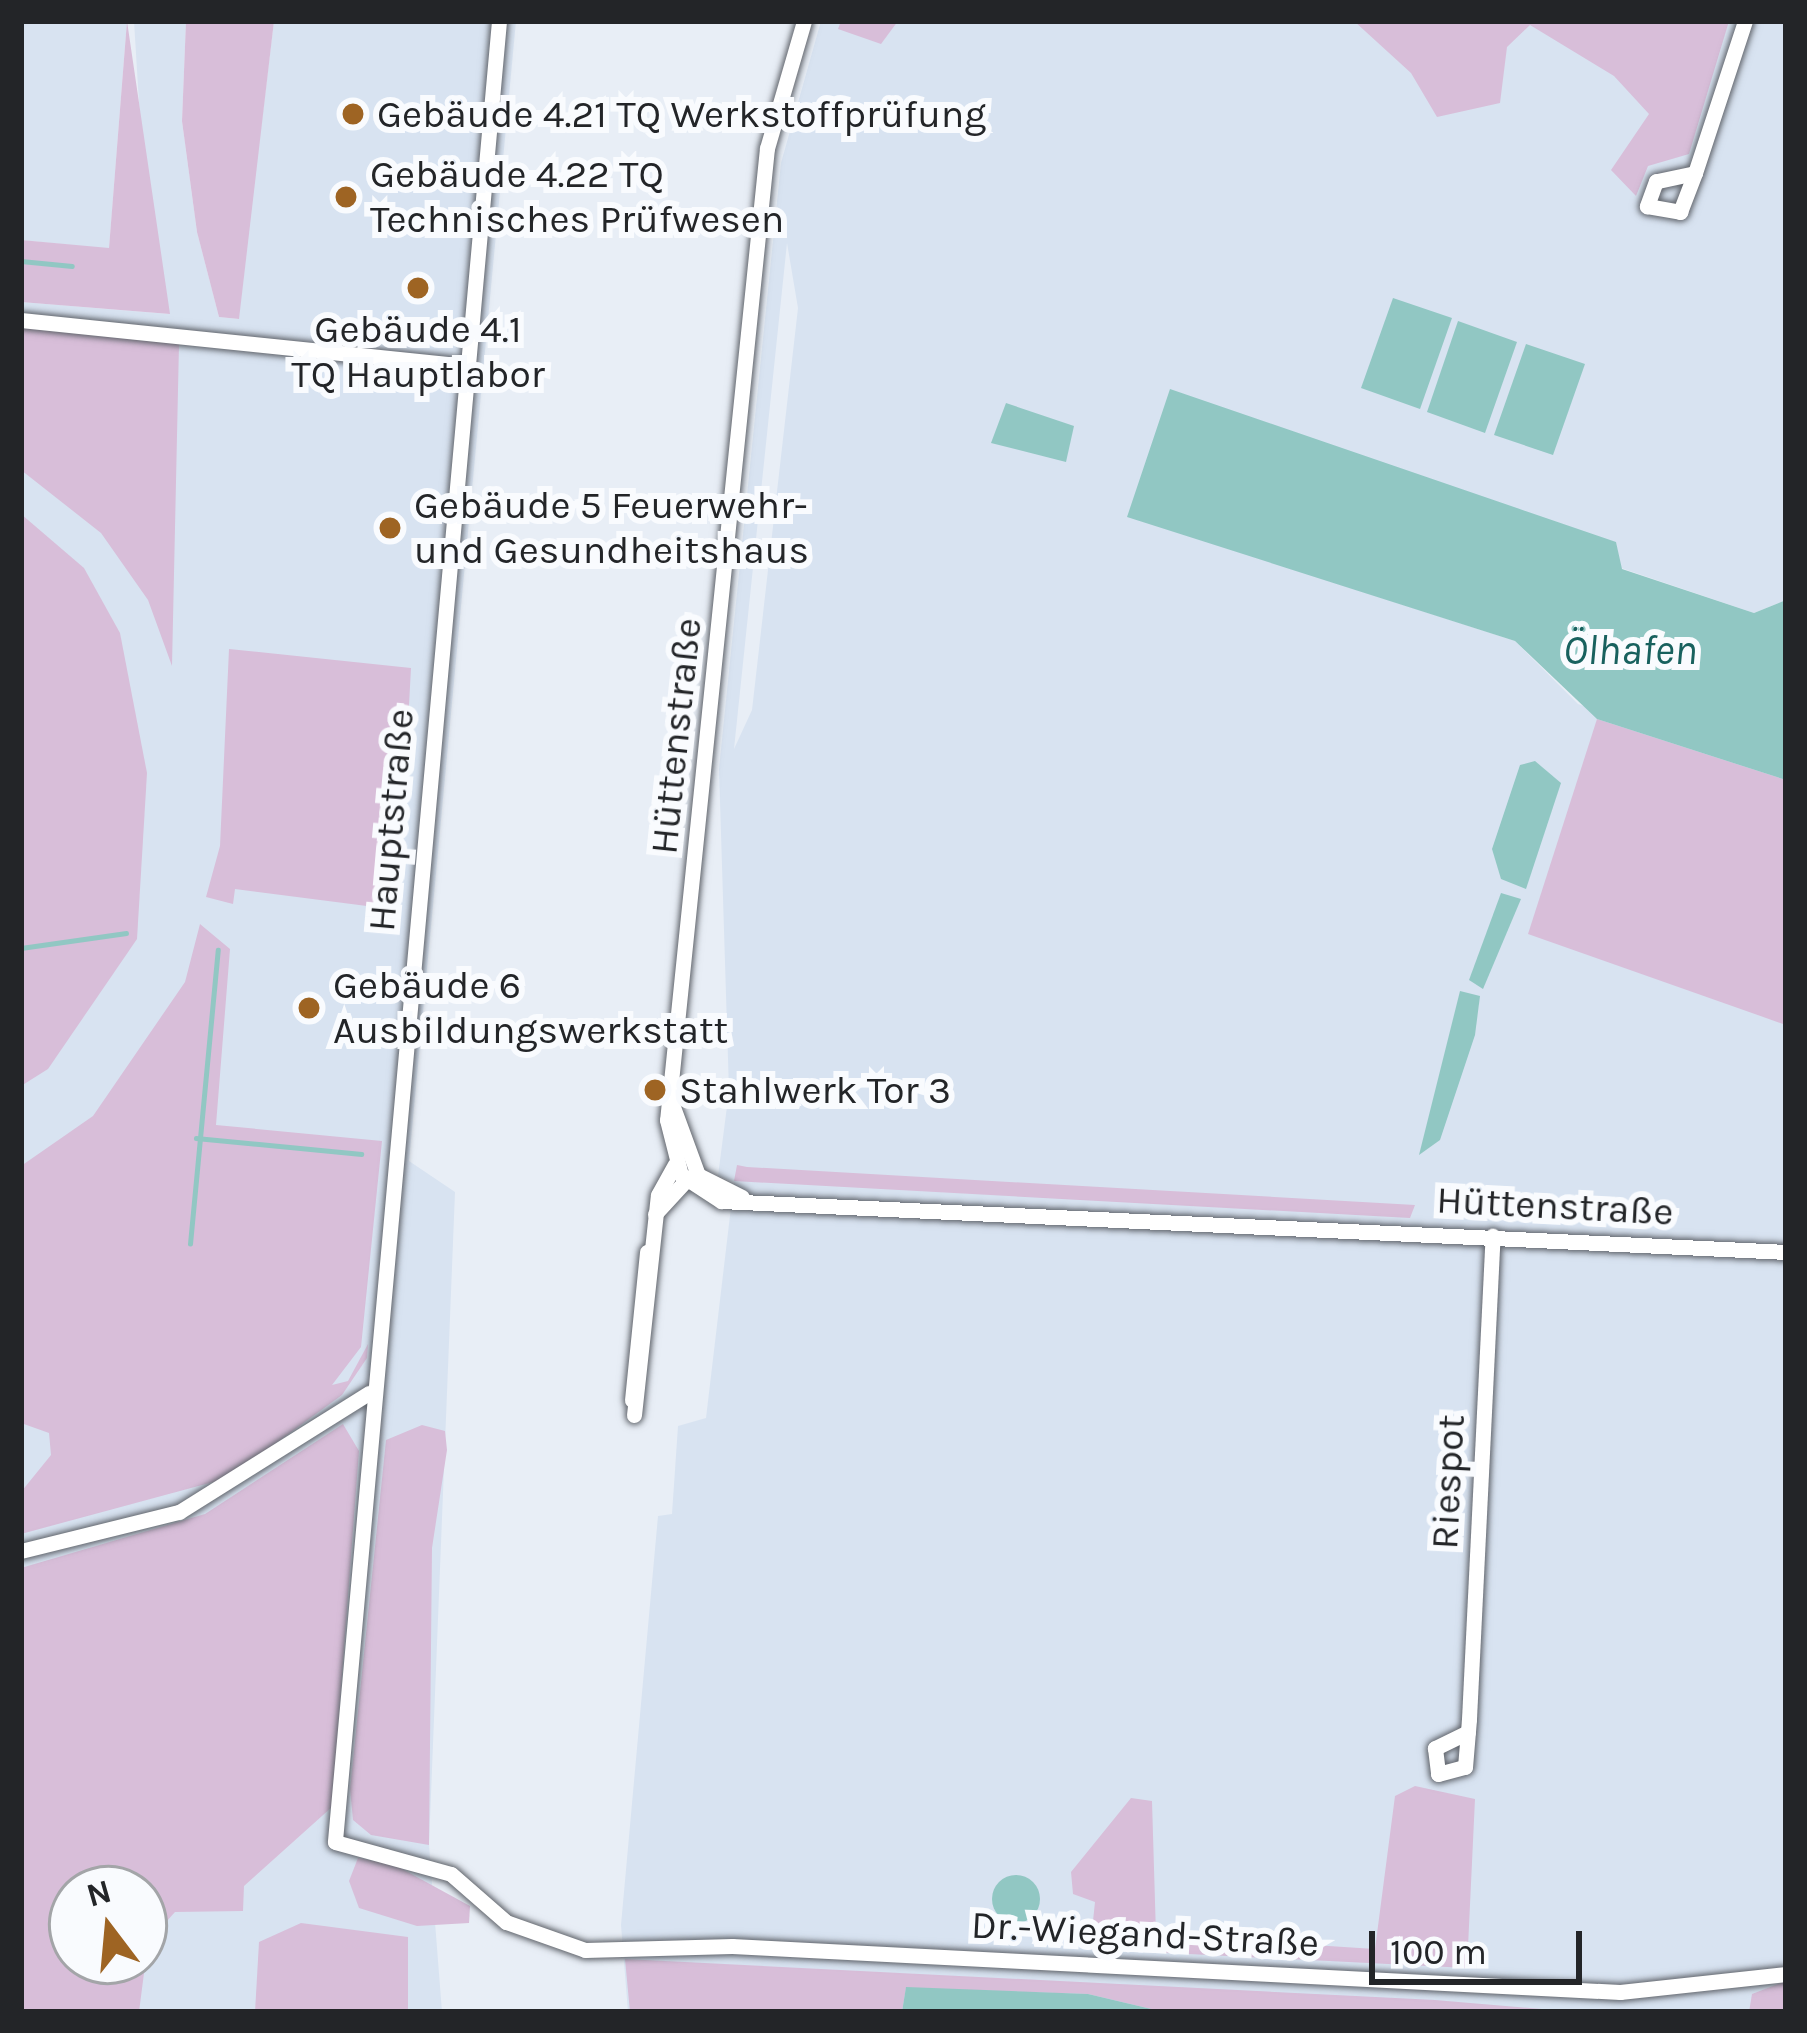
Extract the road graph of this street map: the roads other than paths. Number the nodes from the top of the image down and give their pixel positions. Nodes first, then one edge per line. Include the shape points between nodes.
1 (499, 21) edge
2 (804, 21) edge
3 (1745, 21) edge
4 (1695, 173) dead end
5 (21, 320) edge
6 (467, 366) junction
7 (684, 1170) junction
8 (1493, 1236) junction
9 (1786, 1252) edge
10 (369, 1393) junction
11 (634, 1414) dead end
12 (21, 1551) edge
13 (1468, 1732) dead end
14 (506, 1922) joint
15 (1786, 1974) edge
16 (1620, 1992) junction
17 (1621, 2012) edge

1 - 6 street, Hauptstraße
2 - 7 street, Hüttenstraße via 767,148 672,1104
3 - 4 street
5 - 6 street
6 - 10 street, Hauptstraße
7 - 8 street, Hüttenstraße via 744,1198
7 - 11 street via 655,1214 637,1276
8 - 9 street, Hüttenstraße
8 - 13 street, Riespot
10 - 12 street via 179,1512
10 - 14 street, Hauptstraße via 335,1842 451,1874
14 - 16 street, Dr.-Wiegand-Straße via 609,1952 732,1946
15 - 16 street, Dr.-Wiegand-Straße
16 - 17 street

